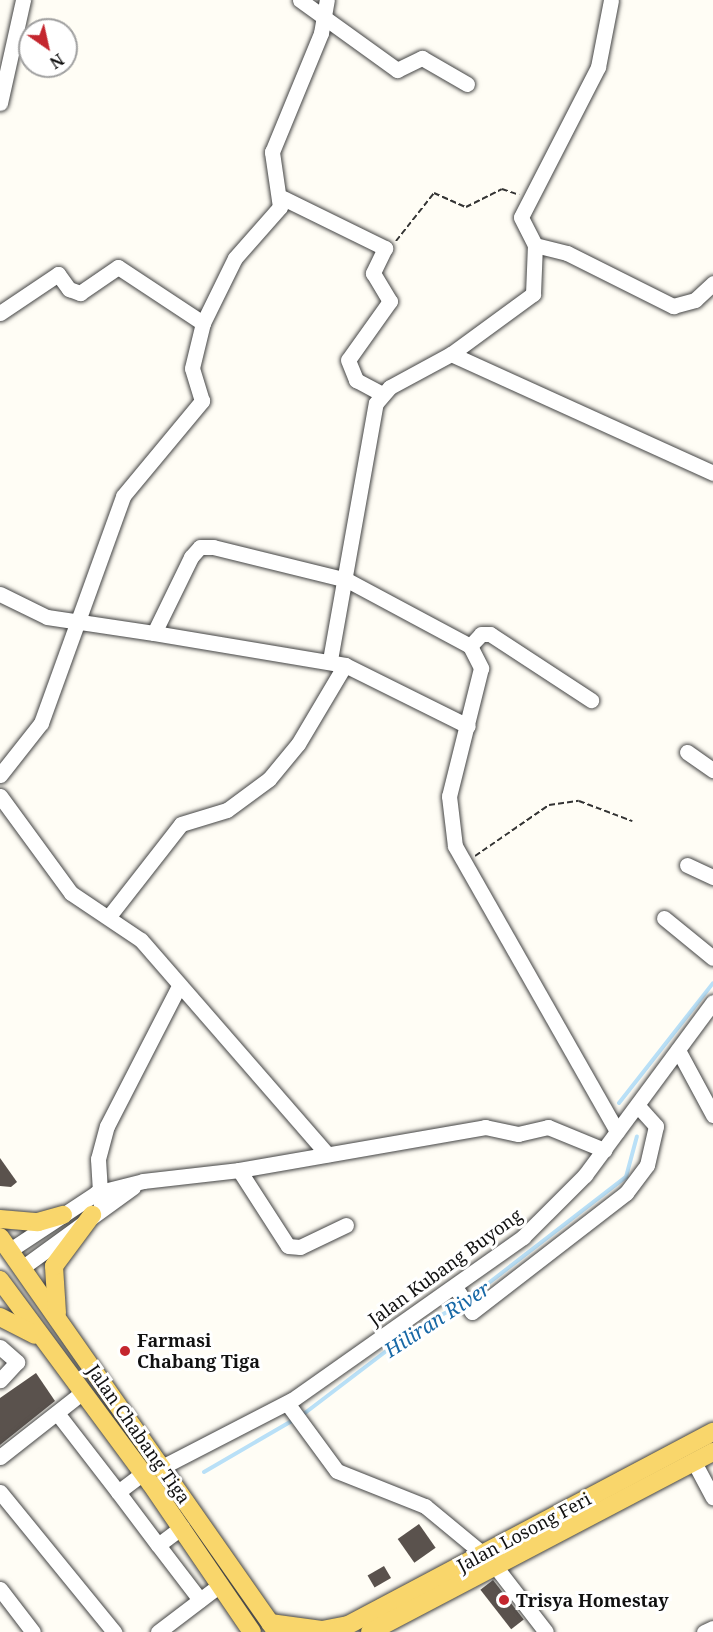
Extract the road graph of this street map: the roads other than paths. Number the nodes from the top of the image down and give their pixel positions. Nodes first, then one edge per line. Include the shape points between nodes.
1 (23, 0) edge
2 (300, 0) edge
3 (327, 0) edge
4 (611, 0) edge
5 (322, 15) junction
6 (467, 84) dead end
7 (0, 103) edge
8 (283, 198) junction
9 (535, 244) junction
10 (713, 283) edge
11 (0, 313) edge
12 (203, 323) junction
13 (451, 354) junction
14 (382, 394) junction
15 (713, 473) edge
16 (347, 580) junction
17 (0, 594) edge
18 (74, 621) junction
19 (154, 633) junction
20 (470, 646) junction
21 (330, 660) junction
22 (345, 665) junction
23 (591, 700) dead end
24 (468, 726) junction
25 (687, 752) dead end
26 (713, 770) edge
27 (0, 775) edge
28 (0, 796) edge
29 (687, 865) dead end
30 (713, 877) edge
31 (110, 915) junction
32 (664, 918) dead end
33 (713, 958) edge
34 (178, 988) junction
35 (713, 1002) edge
36 (678, 1050) junction
37 (637, 1105) junction
38 (713, 1115) edge
39 (617, 1131) junction
40 (604, 1150) junction
41 (327, 1154) junction
42 (239, 1170) junction
43 (143, 1180) junction
44 (96, 1193) junction
45 (96, 1211) junction
46 (63, 1215) junction
47 (0, 1219) edge
48 (346, 1225) dead end
49 (3, 1248) edge
50 (23, 1267) junction
51 (1, 1282) edge
52 (455, 1287) junction
53 (57, 1315) junction
54 (0, 1317) edge
55 (48, 1345) junction
56 (0, 1347) edge
57 (0, 1380) edge
58 (83, 1392) junction
59 (288, 1403) junction
60 (57, 1413) junction
61 (713, 1432) edge
62 (713, 1452) edge
63 (0, 1457) edge
64 (694, 1462) junction
65 (165, 1471) junction
66 (147, 1479) junction
67 (0, 1492) edge
68 (118, 1492) junction
69 (713, 1497) edge
70 (184, 1520) junction
71 (158, 1545) junction
72 (489, 1560) junction
73 (220, 1585) junction
74 (0, 1589) edge
75 (200, 1600) junction
76 (274, 1628) edge
77 (342, 1628) edge
78 (713, 1628) edge
79 (33, 1632) edge
80 (114, 1632) edge
81 (158, 1632) edge
82 (252, 1632) edge
83 (370, 1632) edge
84 (546, 1632) edge
85 (704, 1632) edge

1 - 7 street
2 - 5 street
3 - 5 street
4 - 9 street via 598,67 527,198 521,217
5 - 6 street via 397,70 422,58
5 - 8 street via 321,33 272,152
8 - 12 street via 276,213 235,258
8 - 14 street via 386,248 373,273 390,301 348,360 356,380
9 - 10 street via 567,253 673,306 695,300
9 - 13 street via 533,294
11 - 12 street via 58,274 74,293 81,293 118,267
12 - 18 street via 192,368 202,401 131,483
13 - 14 street
13 - 15 street
14 - 16 street
16 - 19 street via 200,547
16 - 20 street
16 - 21 street
17 - 18 street via 46,617
18 - 19 street
18 - 27 street via 41,723
19 - 21 street
20 - 23 street via 481,634 490,634
20 - 24 street via 482,669
21 - 22 street
22 - 24 street
22 - 31 street via 298,744 269,779 227,810 181,824
24 - 39 street via 448,812 464,865
25 - 26 street
28 - 31 street via 71,893
29 - 30 street
31 - 34 street via 141,940
32 - 33 street
34 - 41 street
34 - 44 street via 108,1126
35 - 36 street, Jalan Kubang Buyong
36 - 37 street, Jalan Kubang Buyong
36 - 38 street
37 - 39 street, Jalan Kubang Buyong
37 - 52 street via 656,1126 647,1165 626,1193 472,1312
39 - 40 street, Jalan Kubang Buyong
40 - 41 street via 548,1127 518,1134 485,1127
40 - 52 street, Jalan Kubang Buyong via 555,1208
41 - 42 street
42 - 43 street
42 - 48 street via 288,1246 300,1247
43 - 44 street
43 - 45 street
44 - 45 street
44 - 46 street
45 - 50 street
45 - 53 main road via 54,1266
46 - 47 main road via 38,1222
46 - 49 street
49 - 50 main road, Jalan Chabang Tiga
50 - 51 main road
50 - 53 main road, Jalan Chabang Tiga
51 - 55 main road, Jalan Chabang Tiga
52 - 59 street, Jalan Kubang Buyong
53 - 65 main road, Jalan Chabang Tiga
54 - 55 main road via 16,1321
55 - 58 main road, Jalan Chabang Tiga
56 - 57 street via 17,1362
58 - 60 street
58 - 66 main road, Jalan Chabang Tiga
59 - 65 street, Jalan Kubang Buyong
59 - 72 street via 337,1471 425,1506
60 - 63 street
60 - 68 street
61 - 72 main road, Jalan Losong Feri
62 - 64 main road, Jalan Losong Feri
64 - 69 street
64 - 72 main road, Jalan Losong Feri
65 - 70 main road, Jalan Chabang Tiga
66 - 68 street
66 - 70 main road, Jalan Chabang Tiga
67 - 80 street
68 - 71 street
70 - 71 street
70 - 73 main road, Jalan Chabang Tiga
70 - 76 main road, Jalan Chabang Tiga
71 - 75 street
72 - 77 main road, Jalan Losong Feri
72 - 83 main road, Jalan Losong Feri
72 - 84 street
73 - 75 street
73 - 82 main road, Jalan Chabang Tiga
74 - 79 street
75 - 81 street
76 - 77 main road, Jalan Losong Feri
78 - 85 street

